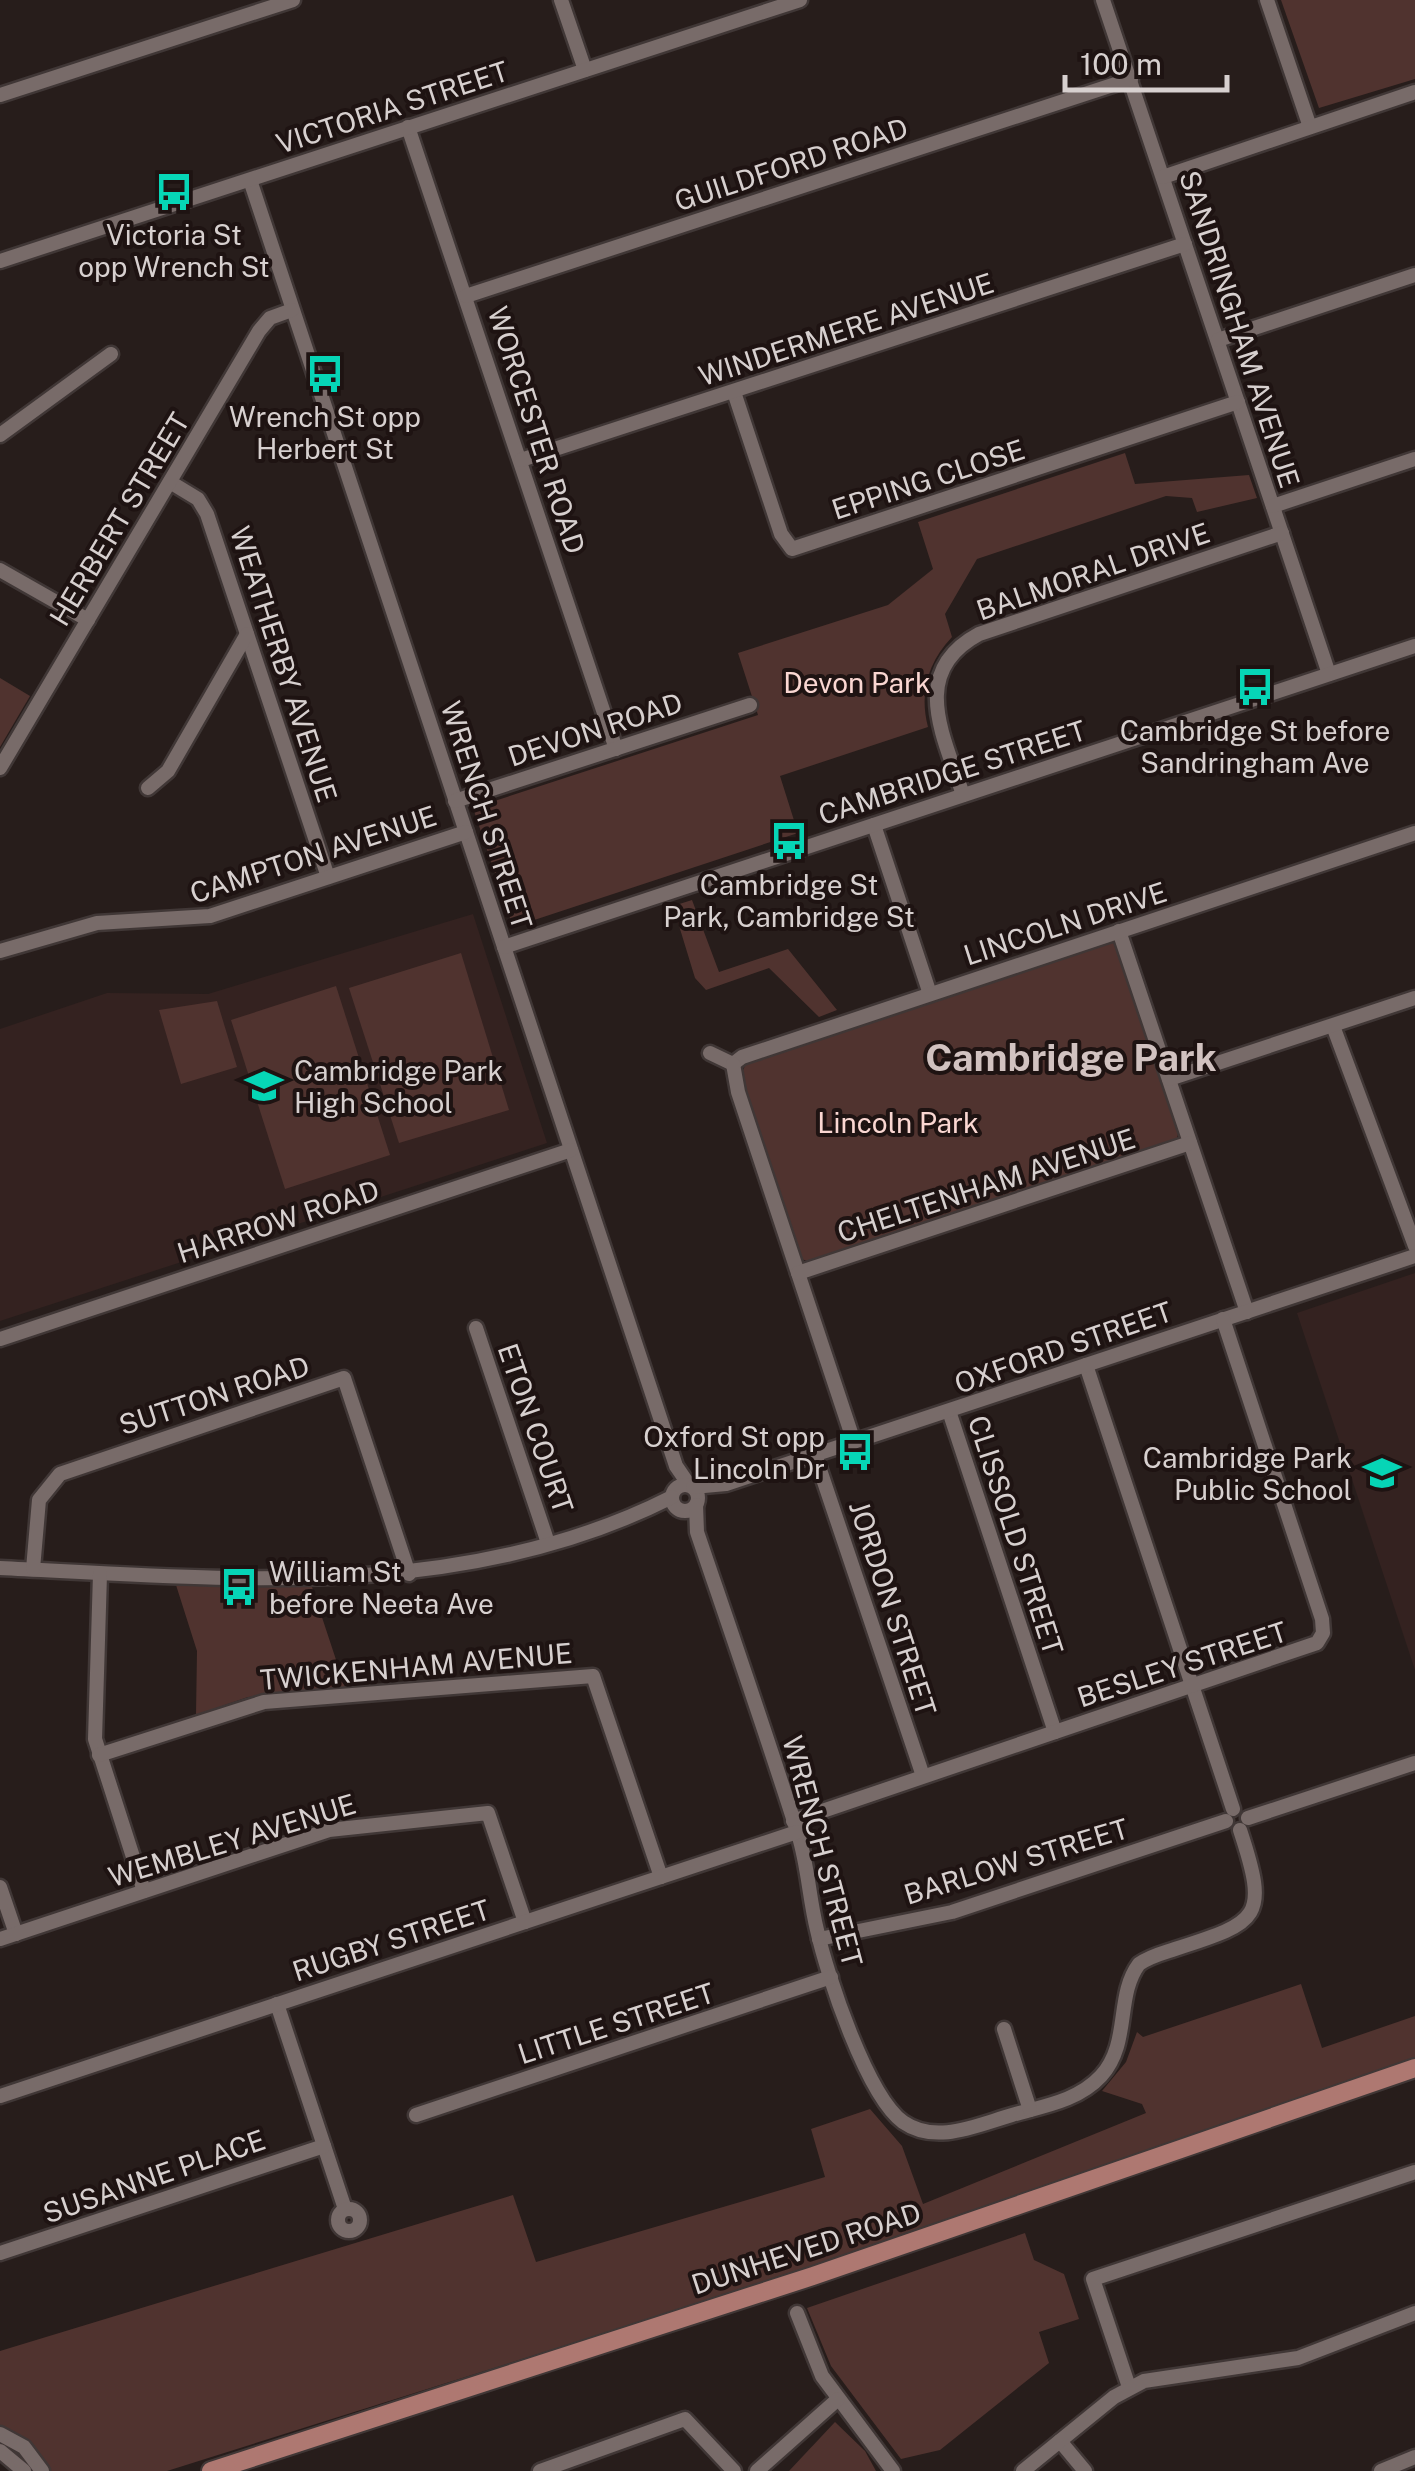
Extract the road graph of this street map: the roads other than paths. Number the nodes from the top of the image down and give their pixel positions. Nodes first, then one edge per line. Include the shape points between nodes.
1 (293, 0) edge
2 (561, 0) edge
3 (800, 0) edge
4 (1103, 0) edge
5 (1267, 0) edge
6 (584, 70) junction
7 (1131, 79) junction
8 (1415, 92) edge
9 (0, 95) edge
10 (408, 127) junction
11 (1310, 127) junction
12 (1163, 177) junction
13 (250, 180) junction
14 (1185, 244) junction
15 (0, 261) edge
16 (1415, 275) edge
17 (466, 296) junction
18 (292, 310) junction
19 (1218, 340) junction
20 (111, 354) dead end
21 (734, 392) junction
22 (1238, 402) junction
23 (0, 435) edge
24 (1415, 458) edge
25 (521, 460) junction
26 (170, 482) junction
27 (1273, 506) junction
28 (1282, 533) junction
29 (0, 570) edge
30 (88, 620) junction
31 (247, 634) junction
32 (1415, 646) edge
33 (1328, 674) junction
34 (750, 706) dead end
35 (616, 749) junction
36 (0, 768) edge
37 (148, 788) dead end
38 (963, 795) junction
39 (456, 801) junction
40 (874, 825) junction
41 (466, 832) junction
42 (1415, 834) edge
43 (328, 877) junction
44 (1119, 931) junction
45 (504, 947) junction
46 (0, 951) edge
47 (930, 994) junction
48 (1415, 998) edge
49 (1333, 1026) junction
50 (710, 1053) dead end
51 (733, 1064) junction
52 (1169, 1079) junction
53 (1190, 1144) junction
54 (571, 1150) junction
55 (1415, 1246) edge
56 (1415, 1256) edge
57 (798, 1273) junction
58 (1247, 1312) junction
59 (1223, 1319) junction
60 (476, 1328) dead end
61 (0, 1339) edge
62 (1086, 1365) junction
63 (949, 1411) junction
64 (854, 1442) junction
65 (816, 1454) junction
66 (686, 1497) junction
67 (548, 1543) junction
68 (0, 1568) edge
69 (33, 1570) junction
70 (100, 1574) junction
71 (409, 1574) junction
72 (1192, 1688) junction
73 (1055, 1732) junction
74 (100, 1755) junction
75 (1415, 1763) edge
76 (923, 1776) junction
77 (1229, 1815) junction
78 (1244, 1824) junction
79 (795, 1826) junction
80 (660, 1877) junction
81 (0, 1886) edge
82 (144, 1892) junction
83 (526, 1922) junction
84 (16, 1934) junction
85 (0, 1939) edge
86 (819, 1939) junction
87 (831, 1978) junction
88 (277, 2004) junction
89 (1004, 2029) dead end
90 (1415, 2068) edge
91 (0, 2096) edge
92 (1030, 2110) junction
93 (416, 2115) dead end
94 (324, 2146) junction
95 (1415, 2172) edge
96 (345, 2209) dead end
97 (0, 2254) edge
98 (798, 2313) dead end
99 (1415, 2313) edge
100 (1129, 2388) junction
101 (838, 2399) junction
102 (0, 2434) edge
103 (1060, 2441) junction
104 (0, 2451) edge
105 (1415, 2457) edge
106 (24, 2471) edge
107 (42, 2471) edge
108 (211, 2471) edge
109 (540, 2471) edge
110 (734, 2471) edge
111 (757, 2471) edge
112 (894, 2471) edge
113 (1024, 2471) edge
114 (1085, 2471) edge
115 (1381, 2471) edge

1 - 9 street
2 - 6 street
3 - 6 street, VICTORIA STREET
4 - 7 street, SANDRINGHAM AVENUE
5 - 11 street
6 - 10 street, VICTORIA STREET
7 - 12 street, SANDRINGHAM AVENUE
7 - 17 street, GUILDFORD ROAD
8 - 11 street
10 - 13 street, VICTORIA STREET
10 - 17 street, WORCESTER ROAD
11 - 12 street
12 - 14 street, SANDRINGHAM AVENUE
13 - 15 street, VICTORIA STREET
13 - 18 street, WRENCH STREET
14 - 19 street, SANDRINGHAM AVENUE
14 - 21 street, WINDERMERE AVENUE
16 - 19 street
17 - 25 street, WORCESTER ROAD
18 - 26 street, HERBERT STREET via 263,324
18 - 39 street, WRENCH STREET
19 - 22 street, SANDRINGHAM AVENUE
20 - 23 street
21 - 22 street, EPPING CLOSE via 781,534 792,548
21 - 25 street, WINDERMERE AVENUE
22 - 27 street, SANDRINGHAM AVENUE
24 - 27 street
25 - 35 street, WORCESTER ROAD
26 - 30 street, HERBERT STREET
26 - 31 street, WEATHERBY AVENUE via 206,510
27 - 28 street, SANDRINGHAM AVENUE
28 - 33 street, SANDRINGHAM AVENUE
28 - 38 street, BALMORAL DRIVE via 962,644 944,667 935,696
29 - 30 street
30 - 36 street, HERBERT STREET
31 - 37 street via 168,771
31 - 43 street, WEATHERBY AVENUE
32 - 33 street, CAMBRIDGE STREET
33 - 38 street, CAMBRIDGE STREET
34 - 35 street, DEVON ROAD
35 - 39 street, DEVON ROAD
38 - 40 street, CAMBRIDGE STREET
39 - 41 street, WRENCH STREET
40 - 45 street, CAMBRIDGE STREET
40 - 47 street
41 - 43 street, CAMPTON AVENUE
41 - 45 street, WRENCH STREET
42 - 44 street, LINCOLN DRIVE
43 - 46 street, CAMPTON AVENUE via 198,920 97,922
44 - 47 street, LINCOLN DRIVE
44 - 52 street
45 - 54 street, WRENCH STREET
47 - 51 street, LINCOLN DRIVE
48 - 49 street
49 - 52 street
49 - 55 street
50 - 51 street
51 - 57 street
52 - 53 street
53 - 57 street, CHELTENHAM AVENUE
53 - 58 street
54 - 61 street, HARROW ROAD
54 - 66 street, WRENCH STREET
56 - 58 street, OXFORD STREET
57 - 64 street
58 - 59 street, OXFORD STREET
59 - 62 street, OXFORD STREET
59 - 72 street, BESLEY STREET via 1323,1632 1307,1649
60 - 67 street, ETON COURT
62 - 63 street, OXFORD STREET
62 - 72 street
63 - 64 street, OXFORD STREET
63 - 73 street, CLISSOLD STREET
64 - 65 street, OXFORD STREET
65 - 66 street, OXFORD STREET
65 - 76 street, JORDON STREET
66 - 67 street, OXFORD STREET
66 - 79 street, WRENCH STREET
67 - 71 street, OXFORD STREET
68 - 69 street, OXFORD STREET
69 - 70 street, OXFORD STREET
69 - 71 street, SUTTON ROAD via 40,1500 60,1474 344,1378
70 - 71 street, OXFORD STREET
70 - 74 street via 93,1722
72 - 73 street, BESLEY STREET
72 - 77 street
73 - 76 street, BESLEY STREET
74 - 80 street, TWICKENHAM AVENUE via 264,1702 593,1676
74 - 82 street
75 - 78 street
76 - 79 street, BESLEY STREET
77 - 78 street via 1242,1810
77 - 86 street, BARLOW STREET via 952,1912
78 - 92 street via 1257,1888 1250,1915 1233,1930 1139,1964 1120,2043 1102,2074 1074,2096
79 - 80 street, RUGBY STREET
79 - 86 street, WRENCH STREET
80 - 83 street, RUGBY STREET
81 - 84 street
82 - 83 street, WEMBLEY AVENUE via 340,1828 488,1814
82 - 84 street, WEMBLEY AVENUE
83 - 88 street, RUGBY STREET
84 - 85 street, WEMBLEY AVENUE
86 - 87 street, WRENCH STREET
87 - 92 street, WRENCH STREET via 859,2052 899,2119 943,2133
87 - 93 street, LITTLE STREET
88 - 91 street, RUGBY STREET
88 - 94 street
89 - 92 street
90 - 108 main road, DUNHEVED ROAD via 850,2264
94 - 96 street
94 - 97 street, SUSANNE PLACE
95 - 100 street via 1093,2279
98 - 101 street via 814,2362
99 - 100 street via 1298,2358 1168,2374
100 - 103 street
101 - 111 street
101 - 112 street
102 - 107 street via 24,2447
103 - 113 street
103 - 114 street
104 - 106 street
105 - 115 street
109 - 110 street via 685,2418

